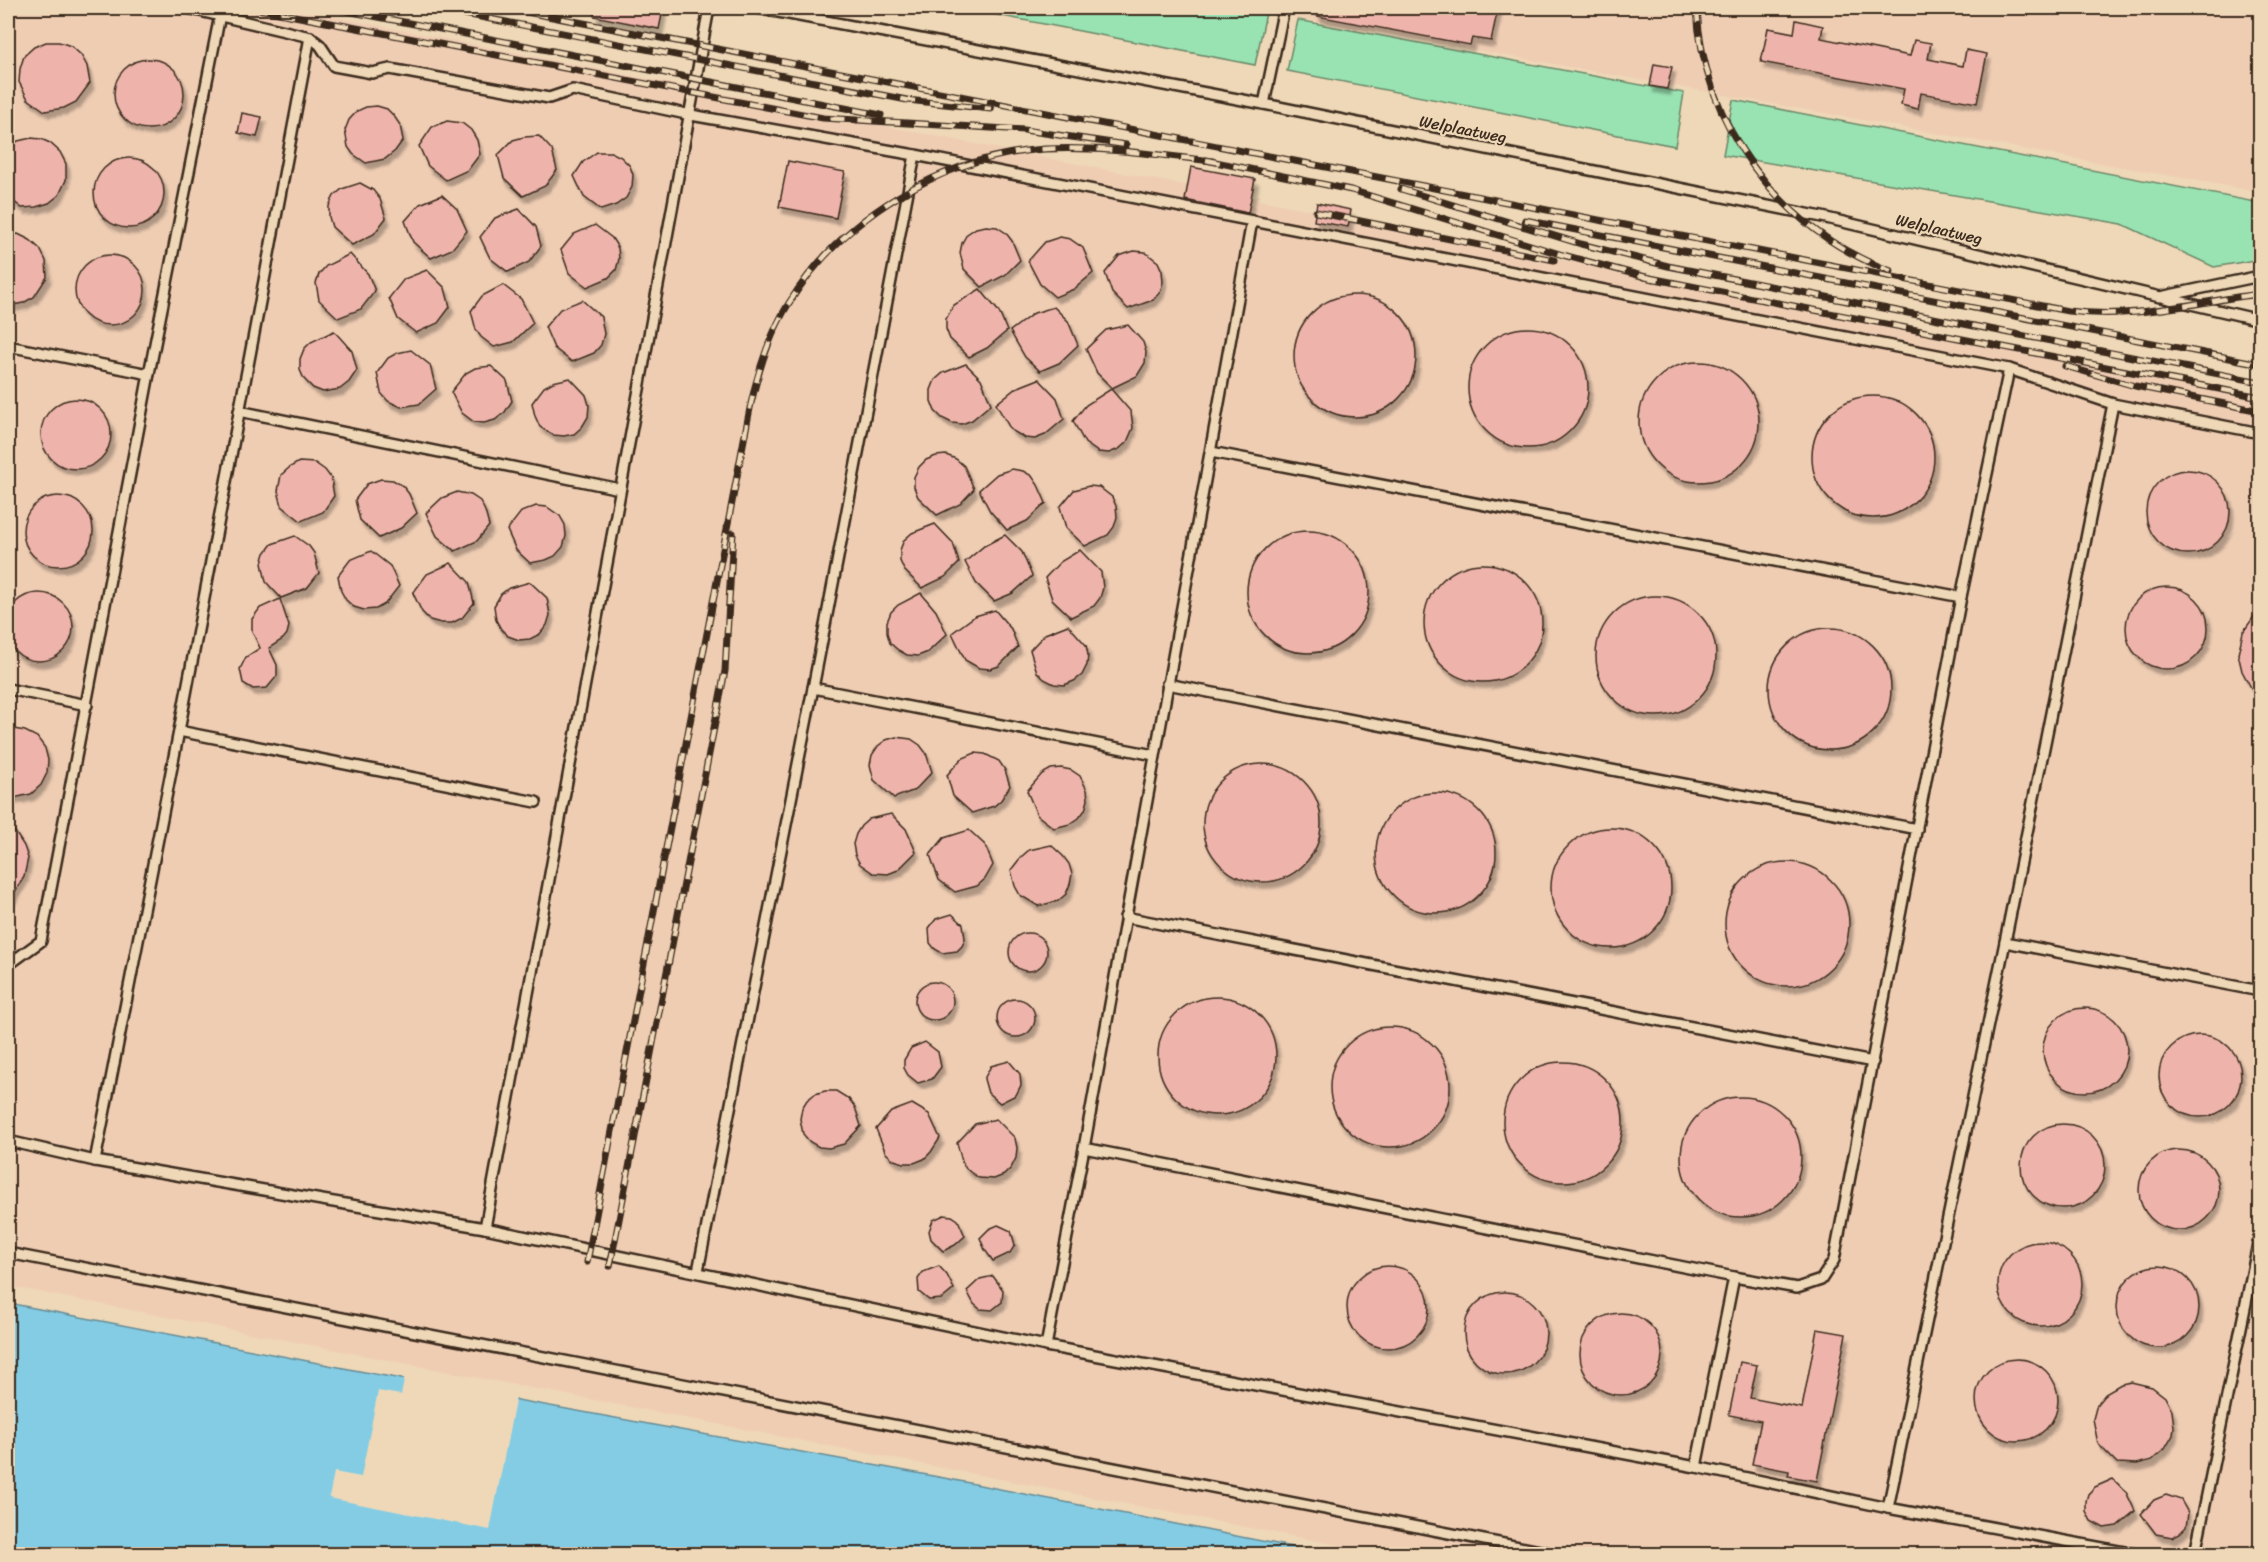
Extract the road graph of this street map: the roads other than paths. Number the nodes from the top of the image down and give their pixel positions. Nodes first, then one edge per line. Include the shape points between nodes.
1 (187, 8) edge
2 (709, 8) edge
3 (757, 8) edge
4 (1284, 8) edge
5 (220, 15) junction
6 (310, 37) junction
7 (1264, 104) junction
8 (691, 115) junction
9 (915, 155) junction
10 (1252, 221) junction
11 (2260, 276) edge
12 (2160, 297) junction
13 (2260, 320) edge
14 (8, 346) edge
15 (2009, 369) junction
16 (149, 374) junction
17 (2113, 404) junction
18 (239, 411) junction
19 (2260, 433) edge
20 (1211, 452) junction
21 (615, 488) dead end
22 (1962, 597) junction
23 (1167, 684) junction
24 (813, 688) junction
25 (8, 689) edge
26 (87, 705) junction
27 (179, 731) junction
28 (1154, 755) junction
29 (536, 802) dead end
30 (1917, 829) junction
31 (1125, 917) junction
32 (2005, 942) junction
33 (8, 965) edge
34 (2260, 991) edge
35 (1874, 1062) junction
36 (8, 1141) edge
37 (1084, 1148) junction
38 (95, 1161) junction
39 (485, 1228) junction
40 (2260, 1234) edge
41 (8, 1252) edge
42 (698, 1271) junction
43 (1734, 1277) junction
44 (1046, 1346) junction
45 (1695, 1467) junction
46 (1888, 1508) junction
47 (1556, 1554) edge
48 (2135, 1554) edge
49 (2195, 1554) edge

1 - 5 lane
2 - 8 lane
3 - 7 lane, Welplaatweg
4 - 7 lane
5 - 6 lane
5 - 16 lane
6 - 8 lane via 334,66 372,72 390,69 549,98 573,90
6 - 18 lane
7 - 12 lane, Welplaatweg via 1822,217
8 - 9 lane
8 - 39 lane
9 - 10 lane
9 - 24 lane
10 - 15 lane
10 - 20 lane
11 - 12 lane, Welplaatweg
12 - 13 lane, Welplaatweg
14 - 16 lane
15 - 17 lane
15 - 22 lane
16 - 26 lane
17 - 19 lane
17 - 32 lane
18 - 21 lane
18 - 27 lane
20 - 22 lane
20 - 23 lane
22 - 30 lane
23 - 28 lane
23 - 30 lane
24 - 28 lane
24 - 42 lane
25 - 26 lane
26 - 33 lane via 41,941
27 - 29 lane
27 - 38 lane
28 - 31 lane
30 - 35 lane
31 - 35 lane
31 - 37 lane
32 - 34 lane
32 - 46 lane
35 - 43 lane via 1834,1260 1821,1280 1797,1288
36 - 38 lane
37 - 43 lane
37 - 44 lane
38 - 39 lane
39 - 42 lane
40 - 49 lane
41 - 47 lane
42 - 44 lane
43 - 45 lane
44 - 45 lane
45 - 46 lane
46 - 48 lane

